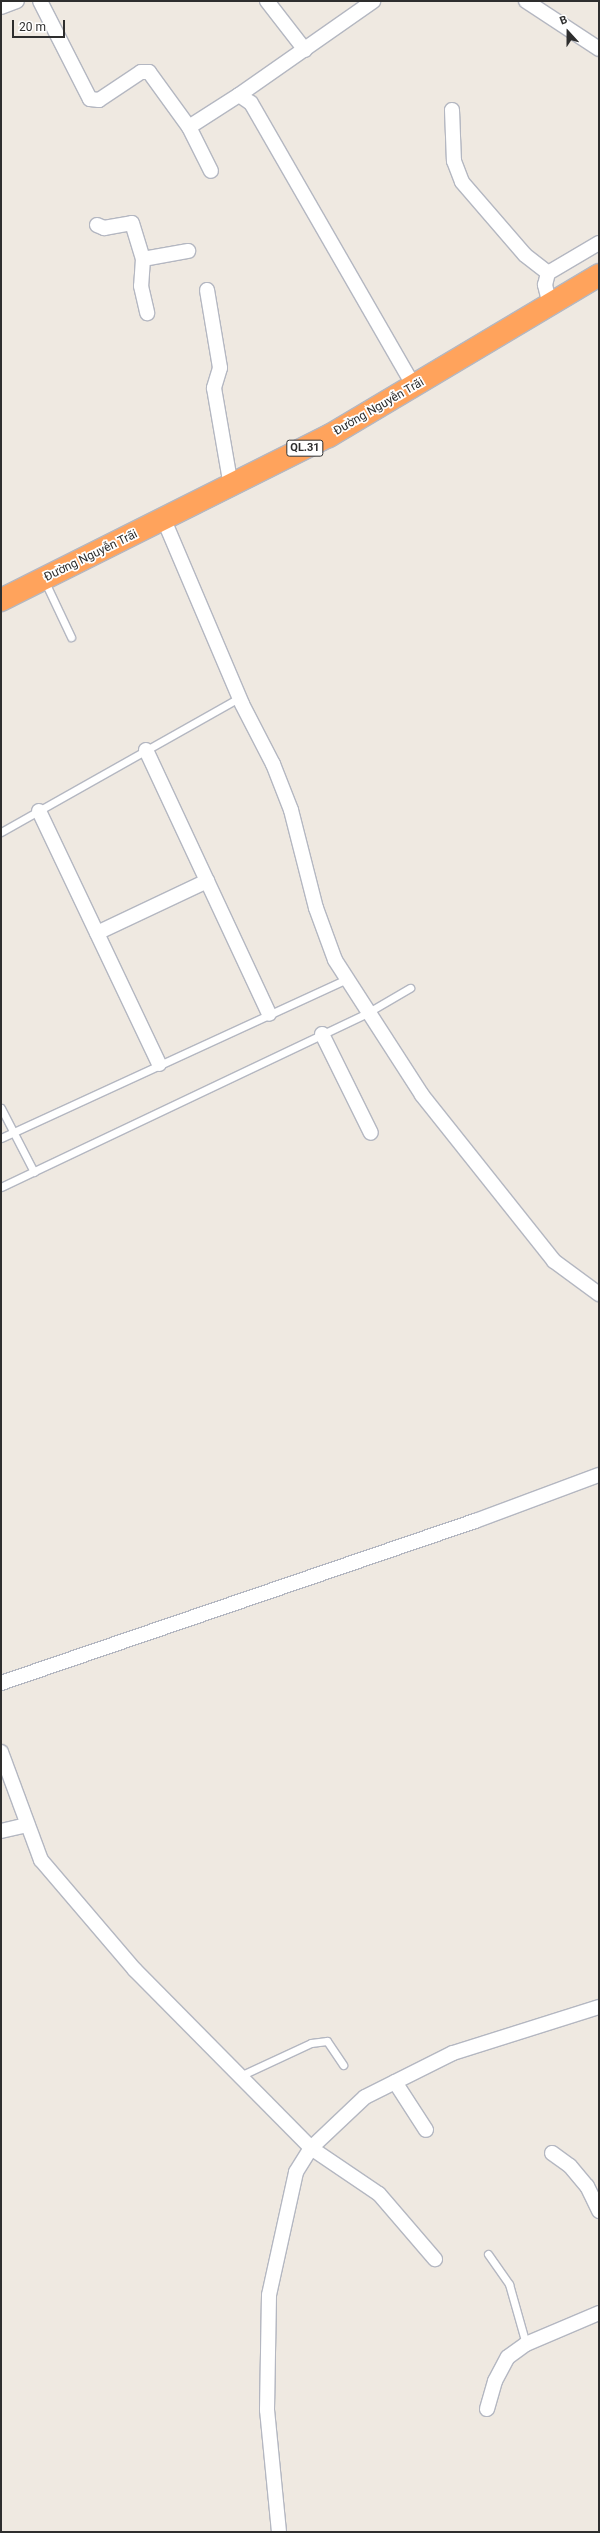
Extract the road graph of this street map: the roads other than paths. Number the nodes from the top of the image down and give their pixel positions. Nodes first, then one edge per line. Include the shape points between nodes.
1 (17, 1) edge
2 (40, 1) edge
3 (267, 1) edge
4 (373, 1) edge
5 (526, 1) edge
6 (1, 7) edge
7 (599, 49) edge
8 (305, 50) junction
9 (239, 95) junction
10 (452, 110) dead end
11 (189, 127) junction
12 (211, 171) dead end
13 (97, 225) dead end
14 (599, 242) edge
15 (188, 251) dead end
16 (143, 259) junction
17 (548, 273) junction
18 (599, 275) edge
19 (207, 290) dead end
20 (550, 305) junction
21 (147, 313) dead end
22 (414, 386) junction
23 (231, 486) junction
24 (164, 520) junction
25 (44, 580) junction
26 (1, 600) edge
27 (72, 637) dead end
28 (239, 698) junction
29 (146, 750) junction
30 (39, 811) junction
31 (1, 832) edge
32 (207, 881) junction
33 (97, 933) junction
34 (346, 979) junction
35 (410, 988) dead end
36 (367, 1013) junction
37 (269, 1014) junction
38 (322, 1034) junction
39 (159, 1064) junction
40 (1, 1108) edge
41 (13, 1132) junction
42 (371, 1133) dead end
43 (1, 1138) edge
44 (34, 1172) junction
45 (1, 1187) edge
46 (599, 1294) edge
47 (599, 1475) edge
48 (1, 1683) edge
49 (1, 1752) edge
50 (26, 1825) junction
51 (1, 1831) edge
52 (599, 2007) edge
53 (343, 2065) dead end
54 (240, 2076) junction
55 (395, 2082) junction
56 (426, 2130) dead end
57 (311, 2148) junction
58 (552, 2152) dead end
59 (599, 2211) edge
60 (488, 2254) dead end
61 (435, 2259) dead end
62 (599, 2313) edge
63 (526, 2344) junction
64 (487, 2409) dead end
65 (279, 2532) edge

1 - 6 street
2 - 11 street via 90,99 99,100 141,72 149,72
3 - 8 street
4 - 8 street
5 - 7 street
8 - 9 street
9 - 11 street
9 - 22 street via 251,103
10 - 17 street via 454,161 462,182 525,255
11 - 12 street
13 - 16 street via 104,228 132,223
14 - 17 street
15 - 16 street
16 - 21 street via 141,286
17 - 20 street via 545,285
18 - 20 highway, Đường Nguyễn Trãi / QL.31
19 - 23 street via 220,368 214,388
20 - 22 highway, Đường Nguyễn Trãi / QL.31
22 - 23 highway, Đường Nguyễn Trãi / QL.31 via 328,436
23 - 24 highway, Đường Nguyễn Trãi / QL.31
24 - 25 highway, Đường Nguyễn Trãi / QL.31
24 - 28 street
25 - 26 highway, Đường Nguyễn Trãi / QL.31
25 - 27 lane
28 - 29 lane
28 - 34 street via 273,764 291,810 316,908 335,960
29 - 30 lane
29 - 32 street
30 - 31 lane
30 - 33 street
32 - 33 street
32 - 37 street
33 - 39 street
34 - 36 street
34 - 37 lane
35 - 36 lane
36 - 38 lane
36 - 46 street via 422,1095 554,1261
37 - 39 lane
38 - 42 street
38 - 44 lane
39 - 41 lane
40 - 41 lane
41 - 43 lane
41 - 44 lane
44 - 45 lane
47 - 48 street via 475,1521
49 - 50 street
50 - 51 street
50 - 54 street via 41,1860 135,1970
52 - 55 street via 453,2053
53 - 54 lane via 327,2041 311,2043
54 - 57 street
55 - 56 street
55 - 57 street via 365,2097
57 - 61 street via 379,2194
57 - 65 street via 296,2172 269,2295 267,2410
58 - 59 street via 570,2166 587,2186
60 - 63 lane via 509,2284
62 - 63 street
63 - 64 street via 508,2357 495,2381

